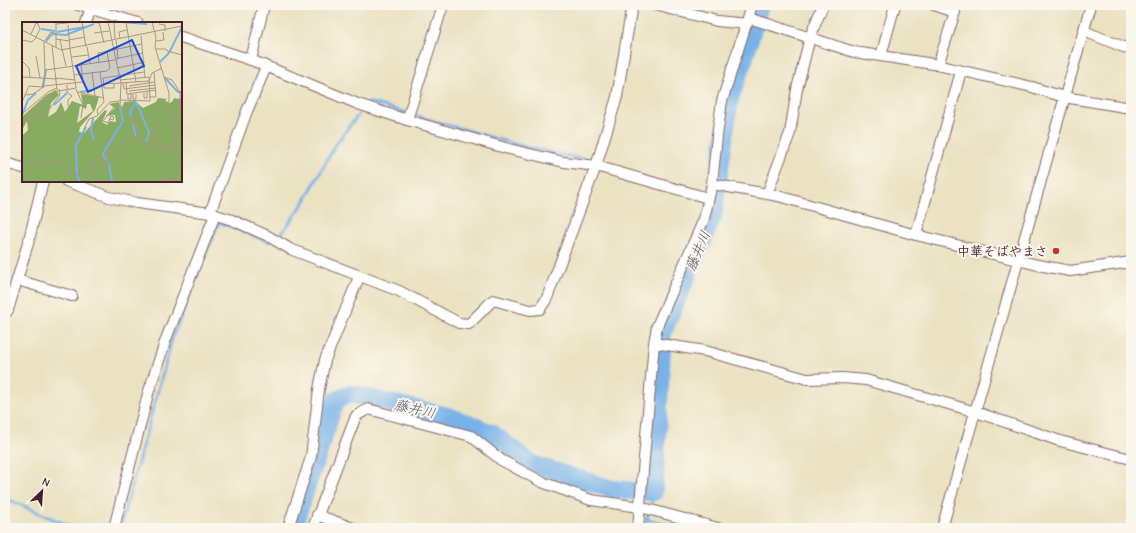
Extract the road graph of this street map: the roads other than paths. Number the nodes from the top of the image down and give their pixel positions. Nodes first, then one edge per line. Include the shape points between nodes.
1 (78, 5) edge
2 (264, 5) edge
3 (443, 5) edge
4 (632, 5) edge
5 (655, 5) edge
6 (752, 5) edge
7 (823, 5) edge
8 (895, 5) edge
9 (934, 5) edge
10 (1091, 5) edge
11 (91, 8) junction
12 (752, 21) junction
13 (86, 22) edge
14 (135, 22) edge
15 (1084, 31) junction
16 (182, 37) edge
17 (810, 37) junction
18 (1131, 50) edge
19 (881, 56) junction
20 (251, 60) junction
21 (938, 65) junction
22 (266, 67) junction
23 (961, 71) junction
24 (1064, 97) junction
25 (1131, 108) edge
26 (408, 117) junction
27 (5, 163) edge
28 (597, 164) junction
29 (22, 168) edge
30 (43, 182) edge
31 (69, 182) edge
32 (716, 185) junction
33 (766, 194) junction
34 (708, 198) junction
35 (212, 214) junction
36 (916, 235) junction
37 (1020, 261) junction
38 (1131, 262) edge
39 (359, 277) junction
40 (17, 280) junction
41 (72, 296) dead end
42 (5, 314) edge
43 (659, 343) junction
44 (976, 412) junction
45 (1131, 459) edge
46 (640, 507) junction
47 (317, 515) junction
48 (114, 528) edge
49 (288, 528) edge
50 (313, 528) edge
51 (353, 528) edge
52 (638, 528) edge
53 (718, 528) edge
54 (942, 528) edge

1 - 11 street
2 - 20 street
3 - 26 street
4 - 28 street via 617,97
5 - 12 street via 717,21
6 - 12 street
7 - 17 street
8 - 19 street
9 - 21 street via 955,12
10 - 15 street
11 - 13 street
11 - 14 street
12 - 17 street
12 - 32 street via 722,101
15 - 18 street
15 - 24 street
16 - 20 street
17 - 19 street via 854,52
17 - 33 street via 790,132
19 - 21 street
20 - 22 street
21 - 23 street
22 - 26 street via 358,104
22 - 35 street via 247,111
23 - 24 street
23 - 36 street
24 - 25 street
24 - 37 street
26 - 28 street via 509,149 564,162
27 - 29 street
28 - 34 street
28 - 39 street via 547,298 540,309 530,310 493,300 469,324 459,323 399,291
30 - 40 street
31 - 35 street via 109,197
32 - 33 street
32 - 34 street
33 - 36 street
34 - 43 street via 704,219 657,326
35 - 39 street via 232,220 290,249
35 - 48 street via 148,394
36 - 37 street
37 - 38 street via 1070,270
37 - 44 street
39 - 49 street via 325,360 311,457
40 - 41 street
40 - 42 street
43 - 44 street via 705,351 807,379 866,380
43 - 46 street
44 - 45 street via 1060,441
44 - 54 street
46 - 47 street via 591,500 536,478 502,460 471,436 368,409 356,416
46 - 52 street
46 - 53 street
47 - 50 street
47 - 51 street

